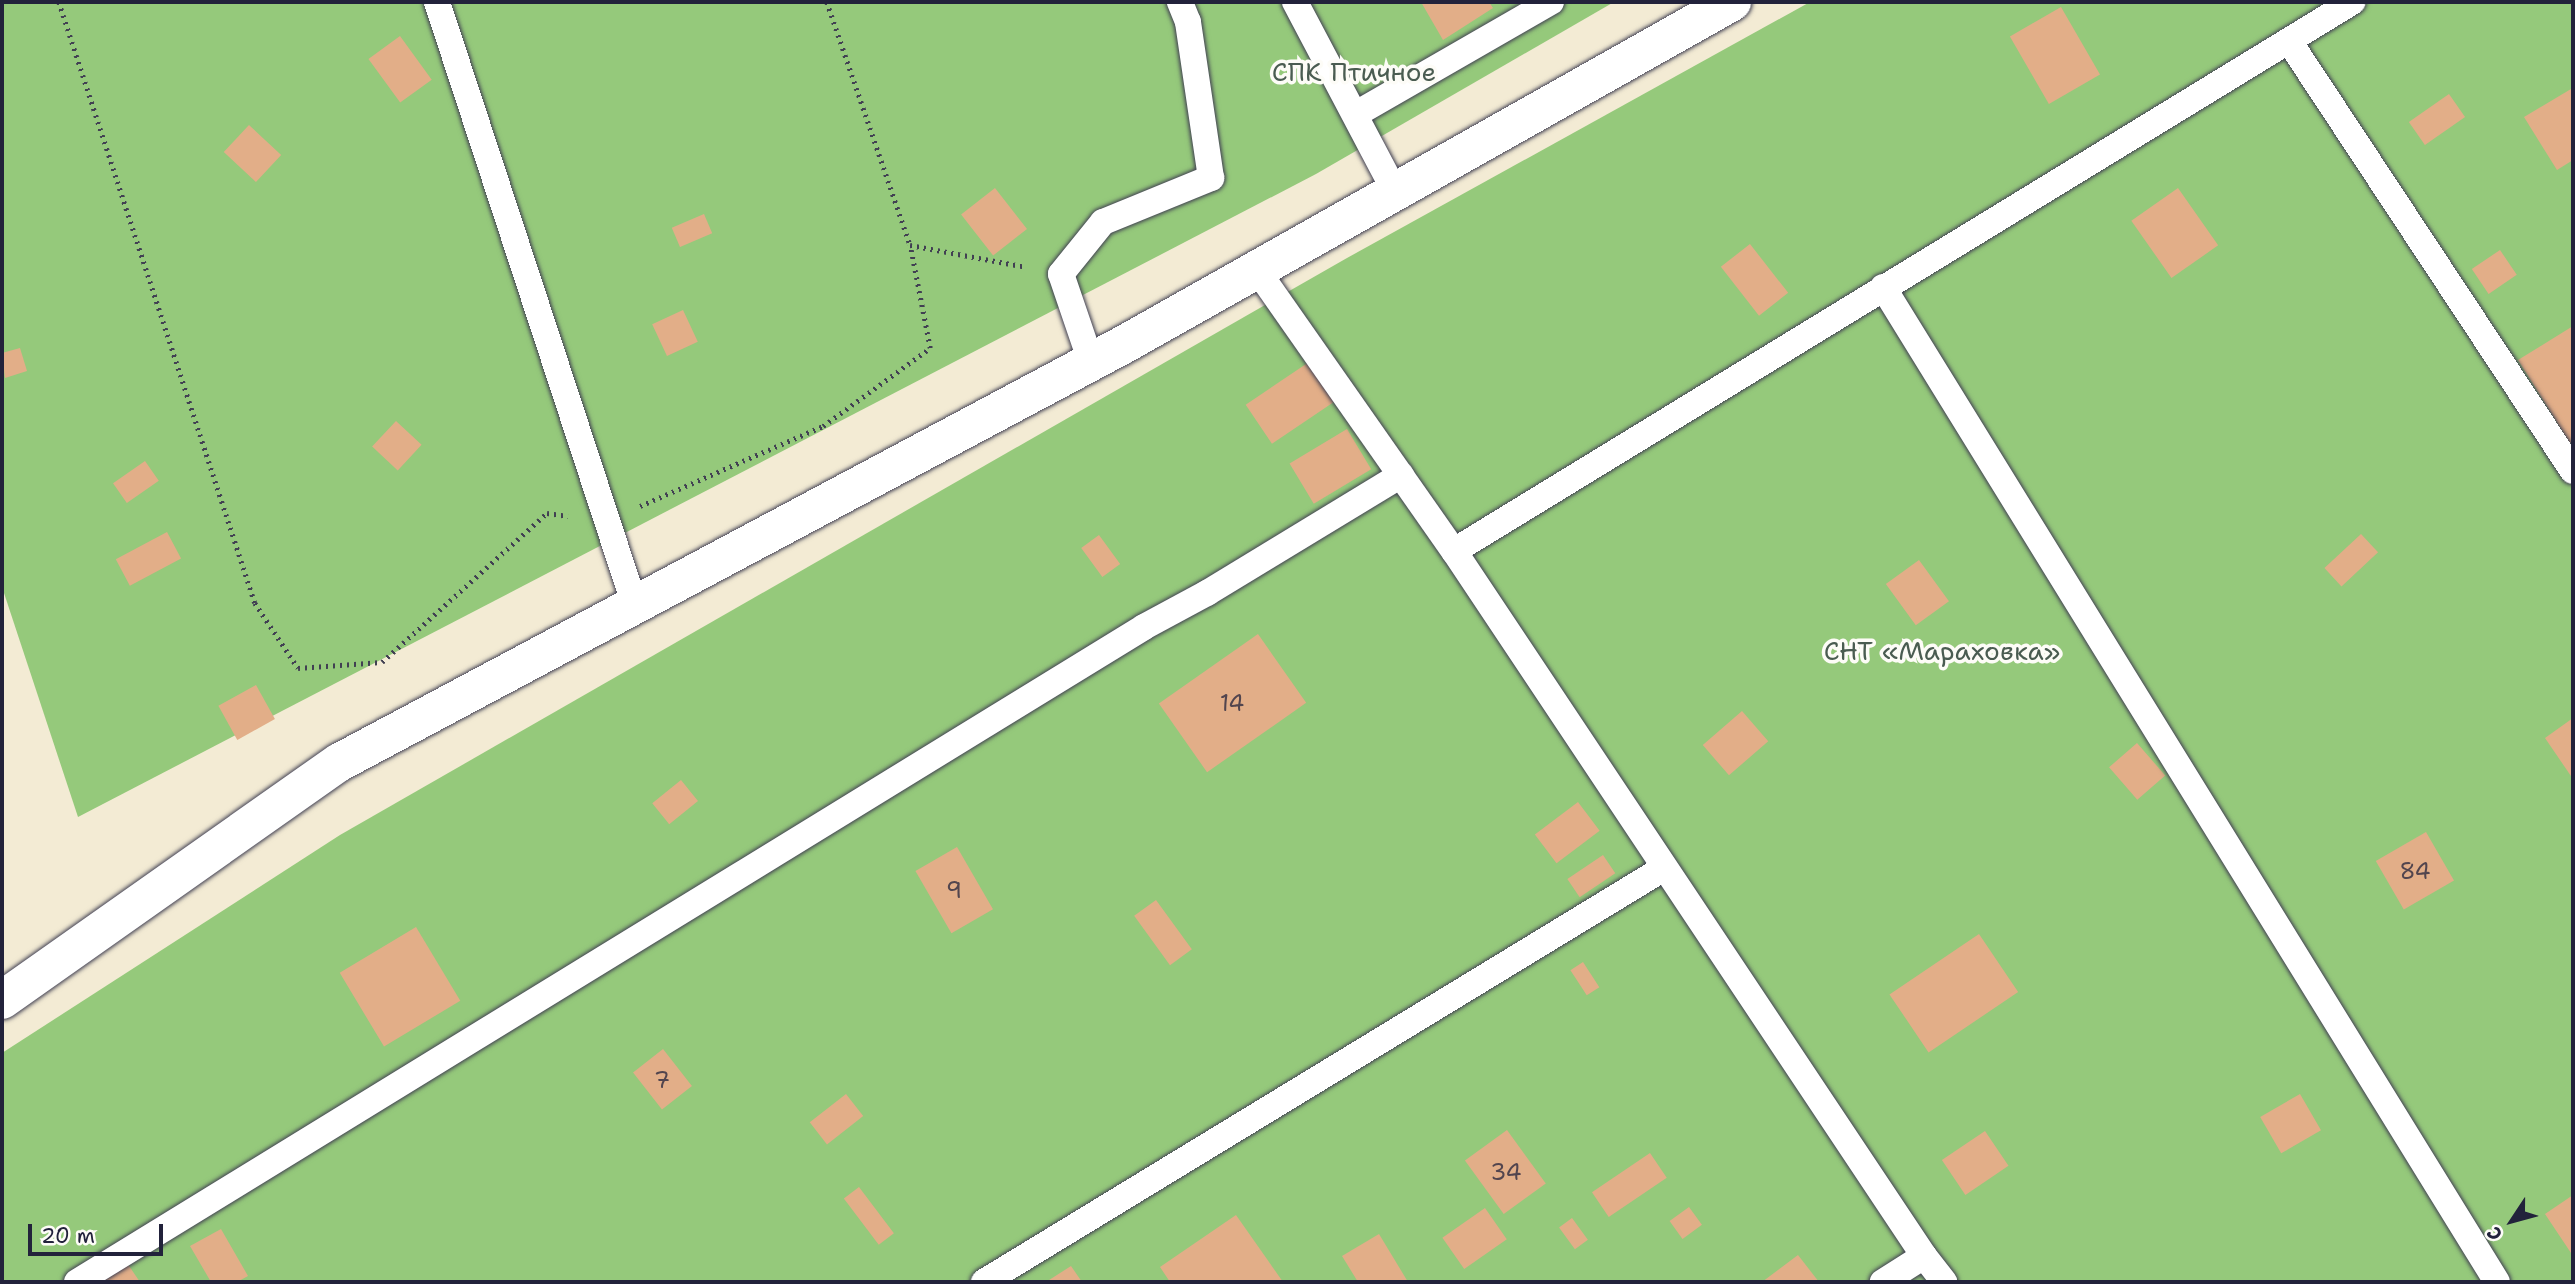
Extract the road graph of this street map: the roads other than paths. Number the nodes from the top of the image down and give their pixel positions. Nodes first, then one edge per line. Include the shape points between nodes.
1 (437, 2) edge
2 (1180, 2) edge
3 (1295, 2) edge
4 (1551, 2) edge
5 (1732, 2) edge
6 (2352, 2) edge
7 (2289, 41) junction
8 (1356, 114) junction
9 (1395, 192) junction
10 (1257, 270) junction
11 (1883, 288) junction
12 (1091, 362) junction
13 (2573, 471) edge
14 (1401, 475) junction
15 (1454, 551) junction
16 (635, 606) junction
17 (1664, 868) junction
18 (2, 1000) edge
19 (1924, 1256) junction
20 (77, 1282) edge
21 (984, 1282) edge
22 (1883, 1282) edge
23 (1944, 1282) edge
24 (2497, 1282) edge

1 - 16 lane
2 - 12 lane via 1188,22 1211,178 1103,222 1061,274
3 - 8 lane
4 - 8 lane
5 - 9 street
6 - 7 lane
7 - 11 lane
7 - 13 lane
8 - 9 lane
9 - 10 street
10 - 12 street
10 - 14 lane
11 - 15 lane
11 - 24 lane
12 - 16 street
14 - 15 lane
14 - 20 lane via 1144,627
15 - 17 lane
16 - 18 street via 341,762
17 - 19 lane
17 - 21 lane
19 - 22 lane
19 - 23 lane

